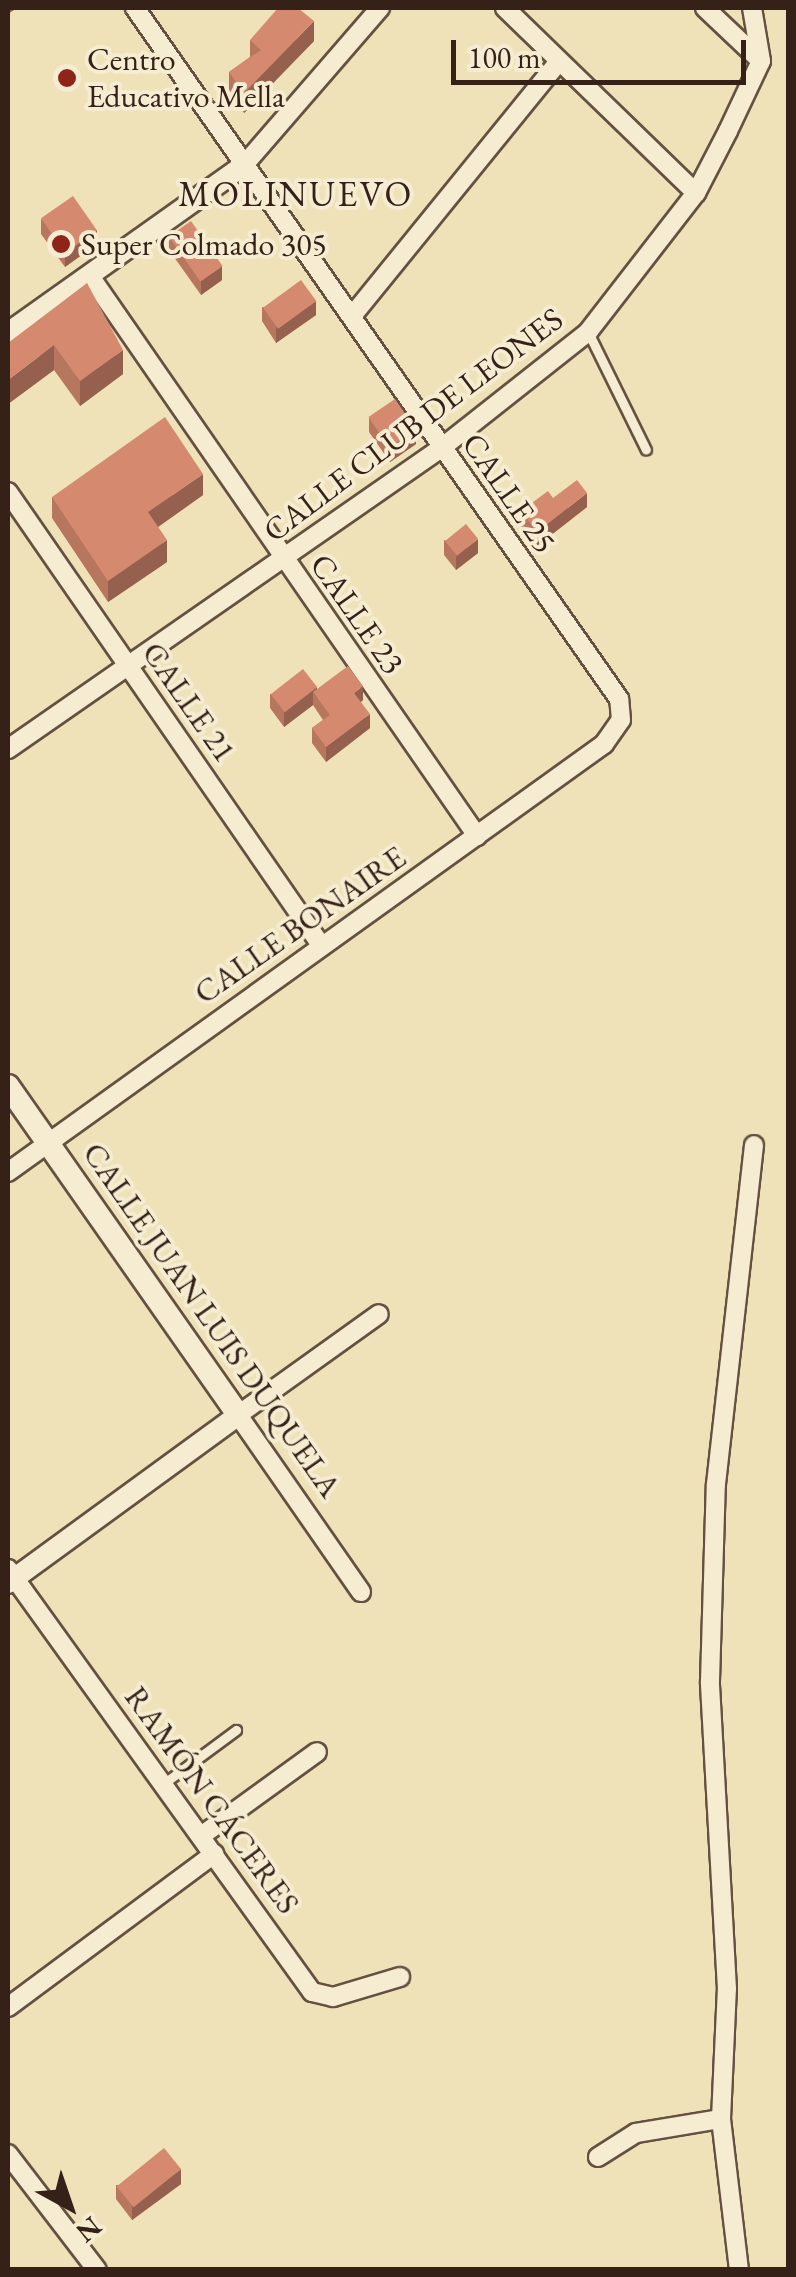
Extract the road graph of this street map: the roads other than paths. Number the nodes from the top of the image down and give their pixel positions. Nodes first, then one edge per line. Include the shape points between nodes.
1 (135, 8) edge
2 (380, 8) edge
3 (505, 8) edge
4 (705, 8) edge
5 (752, 8) edge
6 (559, 61) junction
7 (761, 61) junction
8 (244, 165) junction
9 (696, 193) junction
10 (90, 276) junction
11 (352, 316) junction
12 (588, 332) junction
13 (8, 334) edge
14 (440, 449) junction
15 (646, 450) dead end
16 (8, 492) edge
17 (282, 560) junction
18 (127, 666) junction
19 (621, 720) joint
20 (8, 749) edge
21 (476, 836) junction
22 (322, 945) junction
23 (8, 1086) edge
24 (49, 1142) junction
25 (754, 1145) dead end
26 (8, 1172) edge
27 (379, 1314) dead end
28 (238, 1415) junction
29 (10, 1576) edge
30 (362, 1592) dead end
31 (236, 1730) dead end
32 (316, 1752) dead end
33 (163, 1784) junction
34 (200, 1836) junction
35 (214, 1854) junction
36 (400, 1977) dead end
37 (8, 2008) edge
38 (721, 2119) junction
39 (8, 2154) edge
40 (598, 2157) dead end
41 (97, 2270) edge
42 (739, 2270) edge

1 - 8 street, CALLE 25
2 - 8 street
3 - 6 street
4 - 7 street
5 - 7 street
6 - 9 street
6 - 11 street
7 - 9 street, CALLE CLUB DE LEONES
8 - 10 street
8 - 11 street, CALLE 25
9 - 12 street, CALLE CLUB DE LEONES
10 - 13 street
10 - 17 street, CALLE 23
11 - 14 street, CALLE 25
12 - 14 street, CALLE CLUB DE LEONES
12 - 15 lane
14 - 17 street, CALLE CLUB DE LEONES
14 - 19 street, CALLE 25 via 619,700
16 - 18 street, CALLE 21
17 - 18 street, CALLE CLUB DE LEONES
17 - 21 street, CALLE 23
18 - 20 street, CALLE CLUB DE LEONES
18 - 22 street, CALLE 21
19 - 21 street, CALLE BONAIRE via 604,744
21 - 22 street, CALLE BONAIRE
22 - 24 street, CALLE BONAIRE
23 - 24 main road, CALLE JUAN LUIS DUQUELA
24 - 26 street, CALLE BONAIRE
24 - 28 main road, CALLE JUAN LUIS DUQUELA
25 - 38 street via 716,1484 710,1681 727,1989
27 - 28 street
28 - 29 street
28 - 30 street, CALLE JUAN LUIS DUQUELA
29 - 33 street, RAMÓN CÁCERES
31 - 33 lane
32 - 34 street
33 - 34 street, RAMÓN CÁCERES
34 - 35 street, RAMÓN CÁCERES
35 - 36 street, RAMÓN CÁCERES via 319,1997
35 - 37 street
38 - 40 street via 636,2133
38 - 42 street
39 - 41 street

